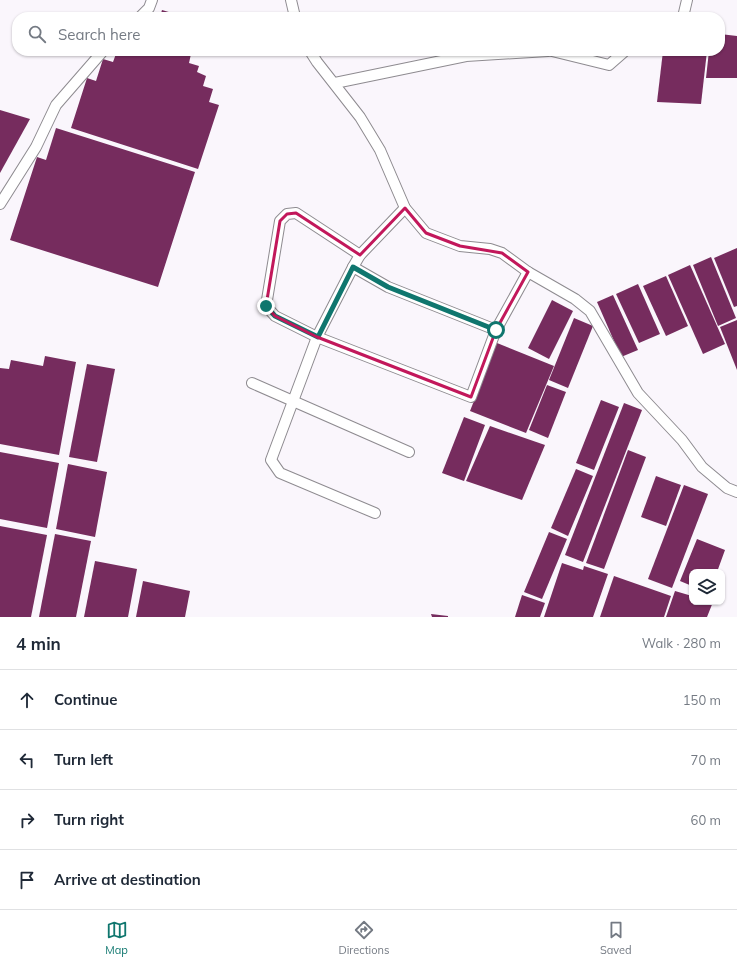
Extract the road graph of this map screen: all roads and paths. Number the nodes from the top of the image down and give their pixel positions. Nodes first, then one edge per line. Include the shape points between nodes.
1 (152, 0) edge
2 (291, 0) edge
3 (687, 0) edge
4 (145, 12) edge
5 (294, 12) edge
6 (684, 12) edge
7 (99, 56) edge
8 (313, 56) edge
9 (466, 56) edge
10 (572, 56) edge
11 (619, 56) edge
12 (335, 83) junction
13 (0, 204) edge
14 (405, 208) junction
15 (360, 255) junction
16 (353, 267) junction
17 (528, 272) junction
18 (496, 330) junction
19 (318, 337) junction
20 (252, 383) dead end
21 (294, 401) junction
22 (409, 452) dead end
23 (737, 492) edge
24 (376, 513) dead end

1 - 4 street
2 - 5 street
3 - 6 street
7 - 13 street via 56,106 36,147
8 - 12 street
9 - 12 street
10 - 11 street via 609,65
12 - 14 street via 380,150
14 - 15 street
14 - 17 street via 426,233 460,246 502,253
15 - 16 street
15 - 19 street via 296,213 287,214 280,221 266,306 275,316
16 - 18 street via 388,287
16 - 19 street
17 - 18 street
17 - 23 street via 575,299 590,311 638,393 682,440 702,467 727,488
18 - 19 street via 471,397
19 - 21 street
20 - 21 street
21 - 22 street
21 - 24 street via 271,460 280,473

